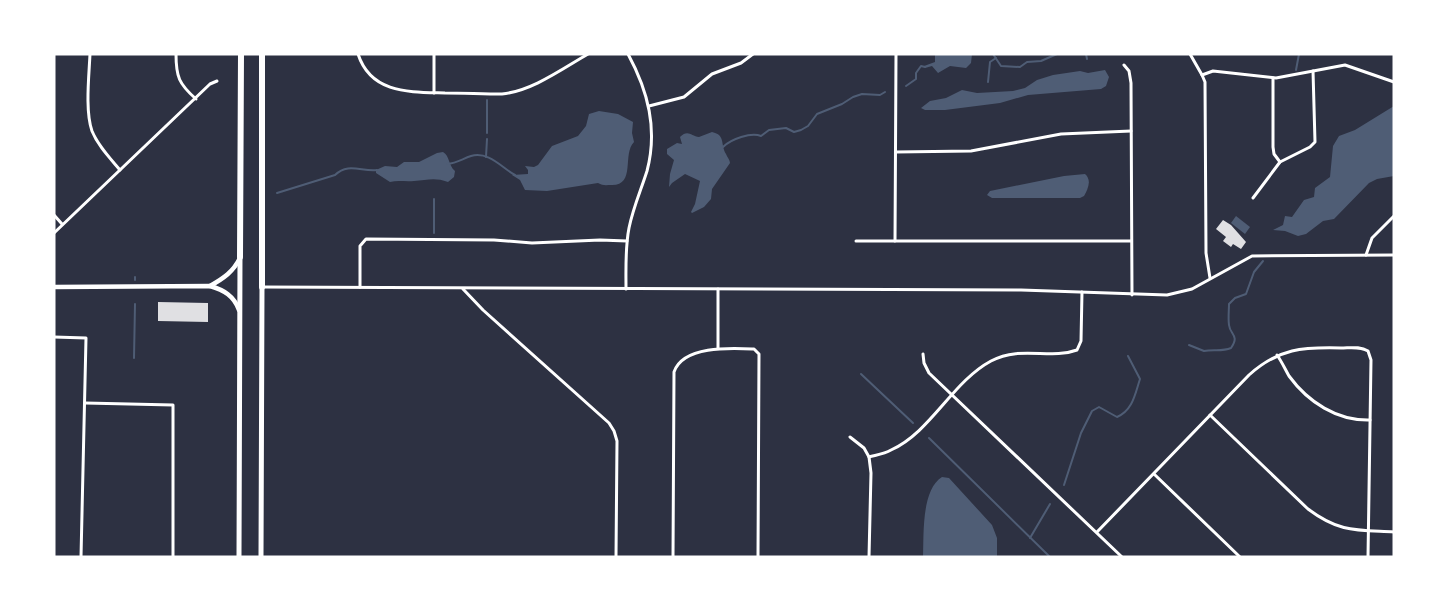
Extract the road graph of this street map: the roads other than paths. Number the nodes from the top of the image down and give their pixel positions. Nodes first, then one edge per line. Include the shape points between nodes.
1 (90, 54) edge
2 (176, 54) edge
3 (241, 54) edge
4 (262, 54) edge
5 (358, 54) edge
6 (434, 54) edge
7 (588, 54) edge
8 (628, 54) edge
9 (753, 54) edge
10 (896, 54) edge
11 (1190, 54) edge
12 (1124, 65) dead end
13 (1313, 70) junction
14 (1202, 75) junction
15 (1273, 78) junction
16 (217, 81) dead end
17 (1394, 82) edge
18 (434, 93) junction
19 (196, 99) junction
20 (649, 106) junction
21 (1131, 131) junction
22 (896, 152) junction
23 (1280, 162) junction
24 (120, 170) junction
25 (1253, 198) dead end
26 (54, 215) edge
27 (1394, 216) edge
28 (62, 224) junction
29 (54, 233) edge
30 (627, 241) junction
31 (856, 241) dead end
32 (894, 241) junction
33 (1131, 241) junction
34 (1366, 255) junction
35 (1394, 255) edge
36 (240, 257) junction
37 (1210, 278) junction
38 (210, 286) junction
39 (54, 287) edge
40 (262, 287) junction
41 (360, 287) junction
42 (462, 289) junction
43 (626, 289) junction
44 (718, 289) junction
45 (1082, 292) junction
46 (1132, 294) junction
47 (240, 313) junction
48 (54, 338) edge
49 (718, 348) junction
50 (923, 354) dead end
51 (1278, 355) junction
52 (952, 395) junction
53 (85, 403) junction
54 (1210, 415) junction
55 (1370, 420) junction
56 (850, 437) dead end
57 (869, 457) junction
58 (1154, 474) junction
59 (1369, 531) junction
60 (1097, 532) junction
61 (1394, 532) edge
62 (81, 557) edge
63 (173, 557) edge
64 (239, 557) edge
65 (261, 557) edge
66 (616, 557) edge
67 (673, 557) edge
68 (758, 557) edge
69 (869, 557) edge
70 (1122, 557) edge
71 (1240, 557) edge
72 (1368, 557) edge

1 - 24 street via 92,130
2 - 19 street via 178,78
3 - 36 highway
4 - 40 highway
5 - 18 street via 376,80 400,91
6 - 18 street
7 - 18 street via 516,92
8 - 20 street
9 - 20 street via 712,75 684,97
10 - 22 street
11 - 14 street
12 - 21 street via 1131,79
13 - 15 street
13 - 17 street via 1348,65
13 - 23 street via 1315,142
14 - 15 street via 1213,71
14 - 37 street via 1206,253
15 - 23 street via 1273,147
16 - 19 street
19 - 24 street
20 - 30 street via 650,153
21 - 22 street via 1061,134 971,151
21 - 33 street
22 - 32 street
23 - 25 street
24 - 28 street
26 - 28 street
27 - 34 street via 1372,238
28 - 29 street
30 - 41 street via 368,239 359,250
30 - 43 street
31 - 32 street
32 - 33 street
33 - 46 street
34 - 35 street
34 - 37 street via 1252,256
36 - 38 street via 235,269
36 - 47 highway
37 - 46 street via 1179,293
38 - 39 street
38 - 47 street via 227,293
40 - 41 street
40 - 65 highway
41 - 42 street
42 - 43 street
42 - 66 street via 615,431
43 - 44 street
44 - 45 street
44 - 49 street
45 - 46 street
45 - 52 street via 1081,342 1077,350 1004,356 980,368
47 - 64 highway
48 - 53 street via 86,338
49 - 67 street via 692,356 677,365 674,372
49 - 68 street via 758,351
50 - 52 street via 929,373
51 - 54 street via 1256,369
51 - 55 street via 1288,374 1311,399 1337,416
51 - 55 street via 1312,348 1368,351
52 - 57 street via 908,440
52 - 60 street
53 - 62 street
53 - 63 street via 173,405
54 - 58 street
54 - 59 street via 1320,518 1346,530
55 - 59 street
56 - 57 street
57 - 69 street
58 - 60 street
58 - 71 street
59 - 61 street
59 - 72 street
60 - 70 street

